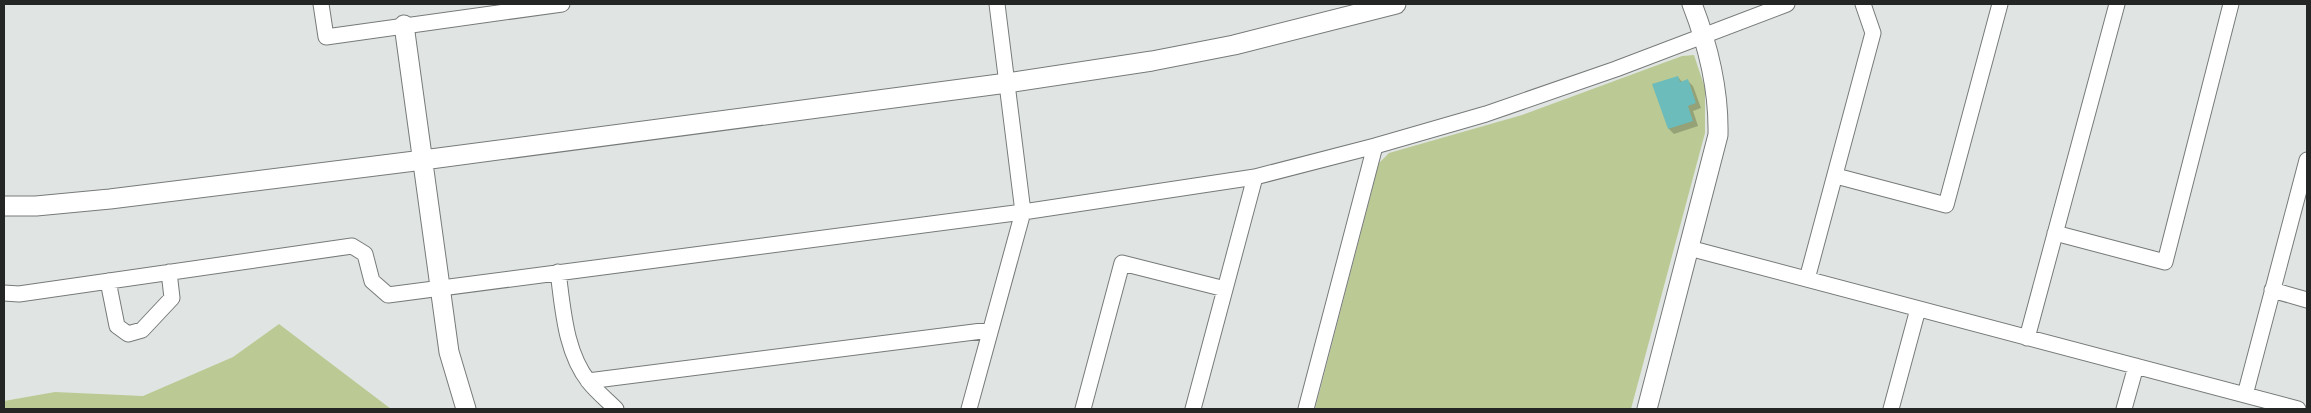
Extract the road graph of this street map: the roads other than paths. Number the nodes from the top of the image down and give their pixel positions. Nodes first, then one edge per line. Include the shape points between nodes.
1 (321, 4) edge
2 (562, 4) edge
3 (996, 4) edge
4 (1396, 4) edge
5 (1692, 4) edge
6 (1787, 4) edge
7 (1863, 4) edge
8 (2000, 4) edge
9 (2117, 4) edge
10 (2231, 4) edge
11 (404, 26) junction
12 (1705, 36) junction
13 (1006, 82) junction
14 (1375, 146) junction
15 (423, 160) junction
16 (2307, 160) edge
17 (1836, 176) junction
18 (1255, 177) junction
19 (4, 206) edge
20 (1023, 212) junction
21 (2055, 233) junction
22 (1689, 248) junction
23 (169, 272) junction
24 (558, 272) junction
25 (1807, 279) junction
26 (108, 281) junction
27 (440, 288) junction
28 (1225, 289) junction
29 (2272, 290) junction
30 (4, 293) edge
31 (2307, 300) edge
32 (1918, 309) junction
33 (990, 330) junction
34 (2027, 338) junction
35 (2136, 366) junction
36 (588, 381) junction
37 (2245, 395) junction
38 (466, 409) edge
39 (616, 409) edge
40 (969, 409) edge
41 (1083, 409) edge
42 (1193, 409) edge
43 (1306, 409) edge
44 (1647, 409) edge
45 (1891, 409) edge
46 (2124, 409) edge
47 (2298, 409) edge

1 - 11 street via 326,37
2 - 11 street
3 - 13 street
4 - 13 street via 1234,45 1152,61
5 - 12 street
6 - 12 street
7 - 17 street via 1874,33
8 - 17 street via 1946,206
9 - 21 street
10 - 21 street via 2164,262
11 - 15 street
12 - 14 street via 1495,111
12 - 22 street via 1718,114 1718,135
13 - 15 street
13 - 20 street
14 - 18 street
14 - 43 street
15 - 19 street via 110,199
15 - 27 street
16 - 29 street
17 - 25 street
18 - 20 street
18 - 28 street
20 - 24 street
20 - 33 street
21 - 34 street
22 - 25 street
22 - 44 street
23 - 26 street
23 - 26 street via 172,298 142,330 128,334 117,326
23 - 27 street via 352,246 365,254 372,281 388,296
24 - 27 street
24 - 36 street via 566,326 575,358
25 - 32 street
26 - 30 street via 19,294
27 - 38 street via 449,352
28 - 41 street via 1122,264
28 - 42 street
29 - 31 street
29 - 37 street
32 - 34 street
32 - 45 street
33 - 36 street
33 - 40 street
34 - 35 street
35 - 37 street
35 - 46 street
36 - 39 street
37 - 47 street

